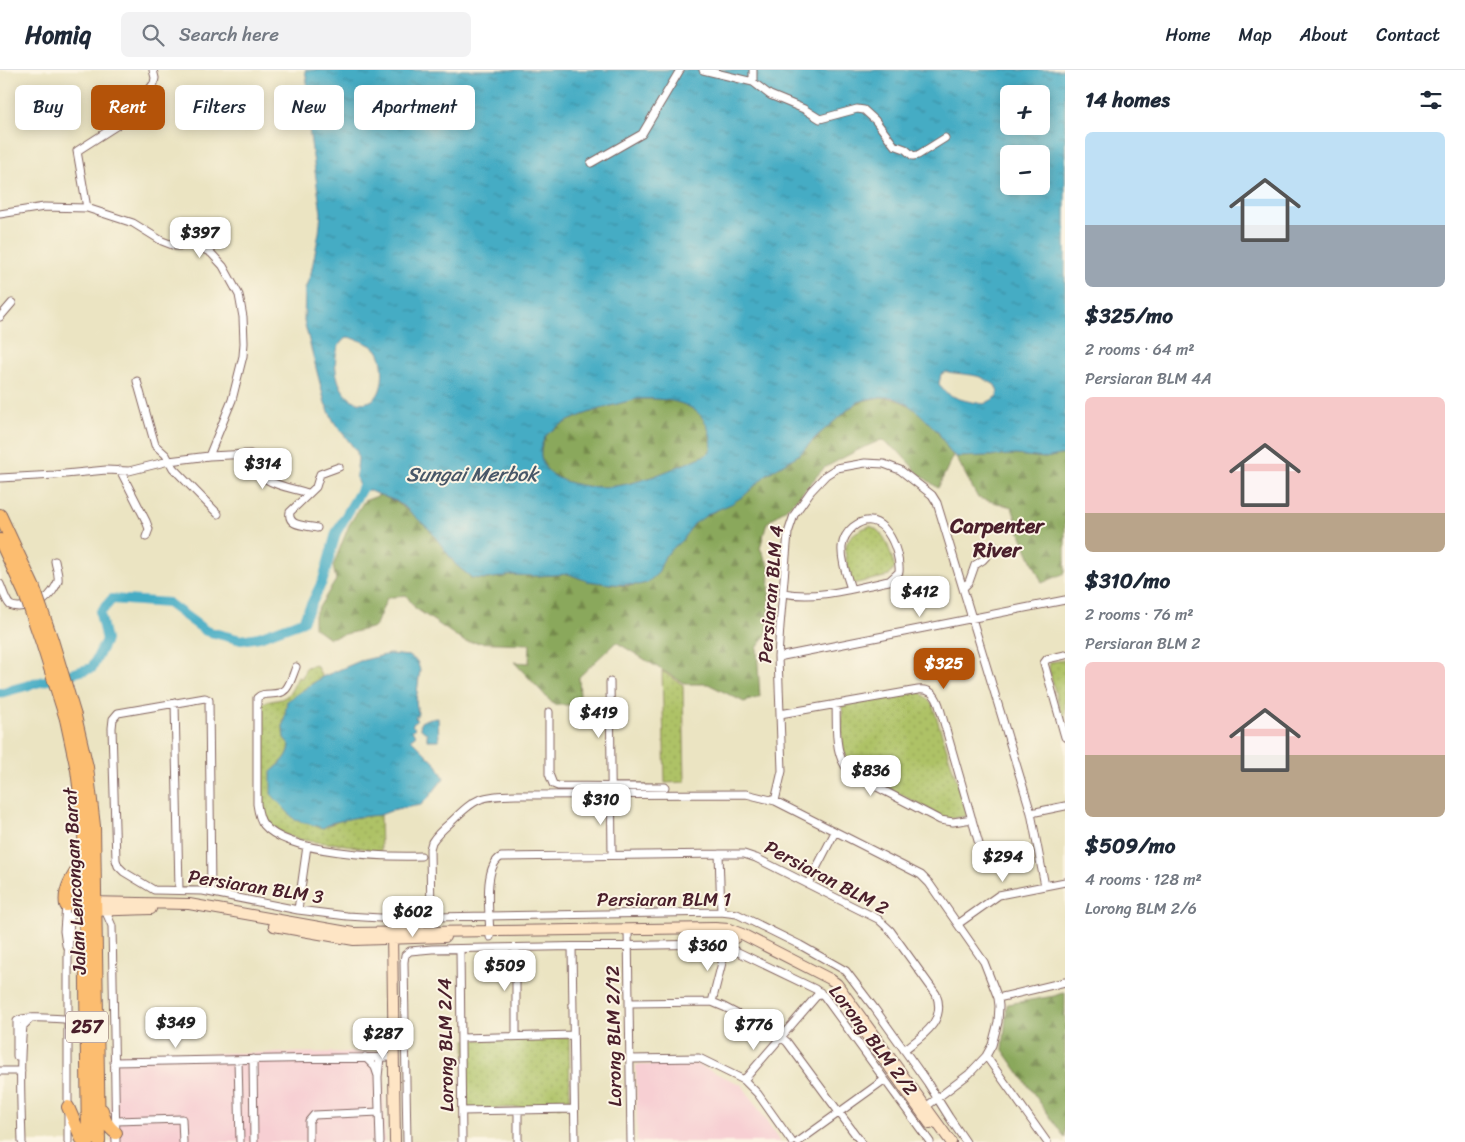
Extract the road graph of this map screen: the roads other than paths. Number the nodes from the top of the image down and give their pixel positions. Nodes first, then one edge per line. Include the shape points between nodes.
1 (153, 70) edge
2 (680, 70) edge
3 (704, 70) edge
4 (753, 70) edge
5 (753, 82) junction
6 (945, 138) dead end
7 (591, 163) dead end
8 (87, 208) junction
9 (0, 214) edge
10 (12, 303) dead end
11 (0, 317) edge
12 (138, 381) dead end
13 (209, 456) junction
14 (169, 461) junction
15 (339, 467) dead end
16 (120, 470) junction
17 (0, 478) edge
18 (308, 493) junction
19 (0, 514) edge
20 (218, 514) dead end
21 (317, 528) dead end
22 (146, 537) dead end
23 (0, 540) edge
24 (995, 547) dead end
25 (55, 561) dead end
26 (0, 584) edge
27 (962, 588) junction
28 (851, 589) junction
29 (30, 591) junction
30 (783, 593) junction
31 (1065, 600) edge
32 (972, 619) junction
33 (1065, 655) edge
34 (778, 657) junction
35 (296, 667) dead end
36 (610, 682) dead end
37 (175, 703) junction
38 (836, 704) junction
39 (549, 712) dead end
40 (780, 714) junction
41 (70, 718) junction
42 (1065, 737) edge
43 (611, 786) junction
44 (665, 787) dead end
45 (611, 796) junction
46 (775, 802) junction
47 (1065, 806) edge
48 (1031, 813) junction
49 (972, 819) junction
50 (835, 832) junction
51 (307, 846) junction
52 (719, 854) junction
53 (612, 855) junction
54 (420, 856) dead end
55 (983, 858) dead end
56 (84, 860) junction
57 (1065, 882) edge
58 (808, 884) junction
59 (1046, 886) junction
60 (179, 890) junction
61 (211, 892) junction
62 (66, 906) junction
63 (93, 907) junction
64 (119, 910) junction
65 (298, 910) junction
66 (721, 912) junction
67 (490, 916) junction
68 (431, 917) junction
69 (958, 924) junction
70 (112, 926) junction
71 (490, 934) junction
72 (389, 935) junction
73 (628, 937) junction
74 (572, 947) junction
75 (726, 947) junction
76 (516, 948) junction
77 (460, 949) junction
78 (68, 956) junction
79 (1065, 982) edge
80 (820, 992) junction
81 (998, 998) junction
82 (712, 1002) junction
83 (629, 1003) junction
84 (68, 1019) junction
85 (573, 1035) junction
86 (516, 1036) junction
87 (781, 1037) junction
88 (461, 1038) junction
89 (904, 1050) junction
90 (986, 1056) junction
91 (387, 1057) junction
92 (365, 1058) junction
93 (253, 1059) junction
94 (630, 1059) junction
95 (238, 1060) junction
96 (114, 1062) junction
97 (20, 1068) junction
98 (0, 1071) edge
99 (378, 1077) junction
100 (744, 1080) junction
101 (884, 1080) junction
102 (98, 1098) junction
103 (938, 1099) junction
104 (68, 1107) junction
105 (574, 1108) junction
106 (924, 1109) junction
107 (518, 1110) junction
108 (462, 1111) junction
109 (379, 1112) junction
110 (840, 1112) junction
111 (116, 1132) edge
112 (22, 1142) edge
113 (68, 1142) edge
114 (82, 1142) edge
115 (88, 1142) edge
116 (99, 1142) edge
117 (183, 1142) edge
118 (240, 1142) edge
119 (254, 1142) edge
120 (309, 1142) edge
121 (380, 1142) edge
122 (388, 1142) edge
123 (395, 1142) edge
124 (407, 1142) edge
125 (462, 1142) edge
126 (518, 1142) edge
127 (575, 1142) edge
128 (631, 1142) edge
129 (792, 1142) edge
130 (798, 1142) edge
131 (861, 1142) edge
132 (930, 1142) edge
133 (943, 1142) edge
134 (951, 1142) edge
135 (966, 1142) edge
136 (1047, 1142) edge

1 - 8 street via 154,83 129,116 77,151
2 - 7 street via 642,134
3 - 5 street
4 - 5 street
5 - 6 street via 770,95 820,119 864,110 876,120 894,145 913,156
8 - 9 street via 44,207
8 - 13 street via 133,223 174,246 200,246 223,266 236,288 243,317 243,356 232,400
10 - 11 street
12 - 14 street via 153,439
13 - 14 street
13 - 18 street via 250,454 254,468 263,478
14 - 16 street via 129,471
14 - 20 street
15 - 18 street via 320,474 316,487
16 - 17 street
16 - 22 street via 146,521 149,529
18 - 21 street via 289,517 298,525
19 - 29 highway, Jalan Lencongan Barat / 257
23 - 29 highway, Jalan Lencongan Barat / 257
24 - 27 street via 975,565 969,582
25 - 26 street via 57,582 43,600 19,608 13,606
27 - 30 street, Persiaran BLM 4 via 935,498 900,470 877,463 831,471 797,510 788,533
27 - 32 street, Persiaran BLM 4
28 - 28 street via 843,554 844,539 859,523 879,524 892,540 899,572 889,581
28 - 30 street via 815,596
29 - 41 highway, Jalan Lencongan Barat / 257, bridge via 50,665
30 - 34 street, Persiaran BLM 4
31 - 32 street
32 - 34 street
32 - 48 street, Persiaran BLM 4
33 - 42 street via 1044,663
34 - 40 street, Persiaran BLM 4
35 - 51 street via 285,690 256,698 257,804 258,814 268,829
36 - 43 street
37 - 60 street
37 - 60 street, Persiaran BLM 3 via 118,713 112,728 117,864 148,887
37 - 61 street, Persiaran BLM 3 via 208,698 210,704
38 - 40 street
38 - 49 street via 840,755 843,765 852,774 940,820
38 - 49 street via 918,690 933,693
39 - 43 street via 551,782 558,786
40 - 46 street, Persiaran BLM 4 via 782,776
41 - 56 highway, Jalan Lencongan Barat / 257 via 84,825
41 - 63 highway, Jalan Lencongan Barat / 257 via 83,751 92,801
43 - 44 street
43 - 45 street
45 - 46 street via 746,794
45 - 53 street
45 - 68 street via 498,796 471,803 432,842
46 - 50 street
47 - 48 street
48 - 59 street, Persiaran BLM 4
49 - 55 street
50 - 58 street
50 - 69 street via 921,875
51 - 54 street via 378,856
51 - 65 street
52 - 53 street, Persiaran BLM 2
52 - 58 street, Persiaran BLM 2 via 749,855
52 - 66 street
53 - 67 street, Persiaran BLM 2 via 498,859 489,875
56 - 62 highway via 65,893
56 - 63 highway, Jalan Lencongan Barat / 257
57 - 59 street
58 - 89 street, Persiaran BLM 2 via 887,926 936,994 939,1007 936,1022
59 - 69 street via 999,895
60 - 61 street, Persiaran BLM 3
61 - 65 street, Persiaran BLM 3
62 - 63 street via 70,903
62 - 78 street via 64,931
63 - 64 street
63 - 70 street
63 - 72 street via 189,904 349,932
63 - 78 street via 74,912 70,917
63 - 102 highway, Jalan Lencongan Barat / 257
63 - 115 highway, Jalan Lencongan Barat / 257
64 - 70 street
64 - 72 street via 195,911 348,940
65 - 68 street, Persiaran BLM 3 via 364,918
66 - 67 street, Persiaran BLM 1
66 - 89 street, Persiaran BLM 1 via 743,917 846,971
67 - 68 street, Persiaran BLM 3
67 - 71 street, Persiaran BLM 2
69 - 81 street via 984,962
70 - 96 street
71 - 72 street
71 - 73 street
72 - 91 street
73 - 74 street, Lorong BLM 2/2
73 - 75 street, Lorong BLM 2/2
73 - 83 street, Lorong BLM 2/12
73 - 106 street via 730,936 822,980 840,998
74 - 76 street, Lorong BLM 2/2
74 - 85 street
75 - 80 street, Lorong BLM 2/2
75 - 82 street
76 - 77 street, Lorong BLM 2/2
76 - 86 street
77 - 88 street, Lorong BLM 2/4
77 - 124 street, Lorong BLM 2/2 via 412,950 404,958
78 - 84 street
79 - 81 street
80 - 87 street
80 - 101 street, Lorong BLM 2/2
81 - 90 street via 997,1028
82 - 83 street
82 - 87 street
83 - 94 street, Lorong BLM 2/12
84 - 97 street via 31,1018 23,1026
84 - 104 street
85 - 86 street
85 - 105 street
86 - 88 street
87 - 100 street
87 - 110 street
88 - 108 street, Lorong BLM 2/4
89 - 103 street, Persiaran BLM 1
90 - 103 street
90 - 136 street
91 - 92 street
91 - 99 street
91 - 122 street
91 - 123 street
92 - 93 street
92 - 99 street via 375,1067
93 - 95 street
93 - 119 street
94 - 100 street via 699,1058
94 - 128 street, Lorong BLM 2/12
95 - 96 street
95 - 118 street
96 - 111 street
97 - 98 street
97 - 112 street
99 - 109 street
100 - 129 street
101 - 110 street
101 - 132 street, Lorong BLM 2/2
102 - 111 highway via 104,1119
102 - 116 highway, Jalan Lencongan Barat / 257
103 - 106 street
103 - 135 street, Persiaran BLM 1
104 - 113 street
104 - 114 highway
105 - 107 street
105 - 127 street
106 - 133 street
106 - 134 street
107 - 108 street
107 - 126 street
108 - 125 street, Lorong BLM 2/4
109 - 120 street via 312,1116
109 - 121 street
110 - 130 street
110 - 131 street
111 - 117 street via 182,1119

